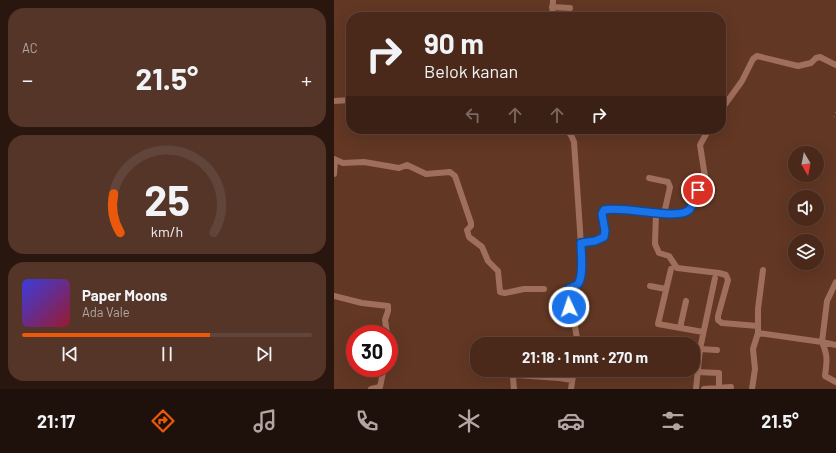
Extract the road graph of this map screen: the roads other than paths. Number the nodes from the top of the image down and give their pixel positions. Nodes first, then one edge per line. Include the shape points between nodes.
1 (553, 0) edge
2 (552, 7) junction
3 (570, 8) dead end
4 (552, 12) edge
5 (836, 64) edge
6 (346, 100) edge
7 (334, 101) edge
8 (726, 103) edge
9 (570, 134) edge
10 (706, 134) edge
11 (335, 159) edge
12 (334, 174) edge
13 (649, 178) dead end
14 (656, 213) junction
15 (664, 214) junction
16 (581, 243) junction
17 (671, 269) dead end
18 (763, 270) dead end
19 (715, 278) dead end
20 (836, 282) edge
21 (650, 286) dead end
22 (544, 288) dead end
23 (666, 289) junction
24 (334, 296) edge
25 (686, 301) dead end
26 (386, 325) edge
27 (758, 326) junction
28 (680, 328) junction
29 (703, 332) junction
30 (758, 333) junction
31 (577, 337) edge
32 (822, 342) junction
33 (700, 343) edge
34 (836, 345) edge
35 (717, 350) dead end
36 (700, 351) edge
37 (700, 372) edge
38 (382, 377) edge
39 (573, 377) edge
40 (697, 377) edge
41 (572, 380) junction
42 (836, 382) edge
43 (731, 386) dead end
44 (719, 388) junction
45 (371, 389) edge
46 (514, 389) edge
47 (571, 389) edge
48 (696, 389) edge
49 (704, 389) edge
50 (752, 389) edge

1 - 2 street
2 - 3 street
2 - 4 street
5 - 8 street via 816,58 811,63 798,66 757,56
6 - 7 street
9 - 16 street via 574,142
10 - 15 street via 700,145 705,177 690,208 683,213
11 - 12 street
11 - 22 street via 343,163 364,162 399,168 407,165 426,174 450,172 455,176 471,223 467,230 468,236 482,247 488,261 499,272 500,292
13 - 15 street via 668,182 670,187
14 - 15 street
14 - 16 street via 604,210 604,237
14 - 27 street via 654,241 659,253 669,256 677,268 726,276 728,280 718,320 722,323
16 - 31 street via 580,279 578,284 566,292
17 - 23 street
18 - 27 street
19 - 29 street
20 - 32 street via 827,302
21 - 23 street
23 - 28 street via 658,324
24 - 26 street via 388,306
25 - 28 street
27 - 30 street
28 - 29 street
29 - 33 street
30 - 32 street
30 - 50 street via 753,349 755,368
32 - 34 street
32 - 42 street via 827,360 824,376
35 - 36 street
37 - 44 street via 719,373
38 - 45 street via 380,387
39 - 41 street
40 - 48 street
41 - 46 street via 516,375 513,378
41 - 47 street
43 - 44 street
44 - 49 street

